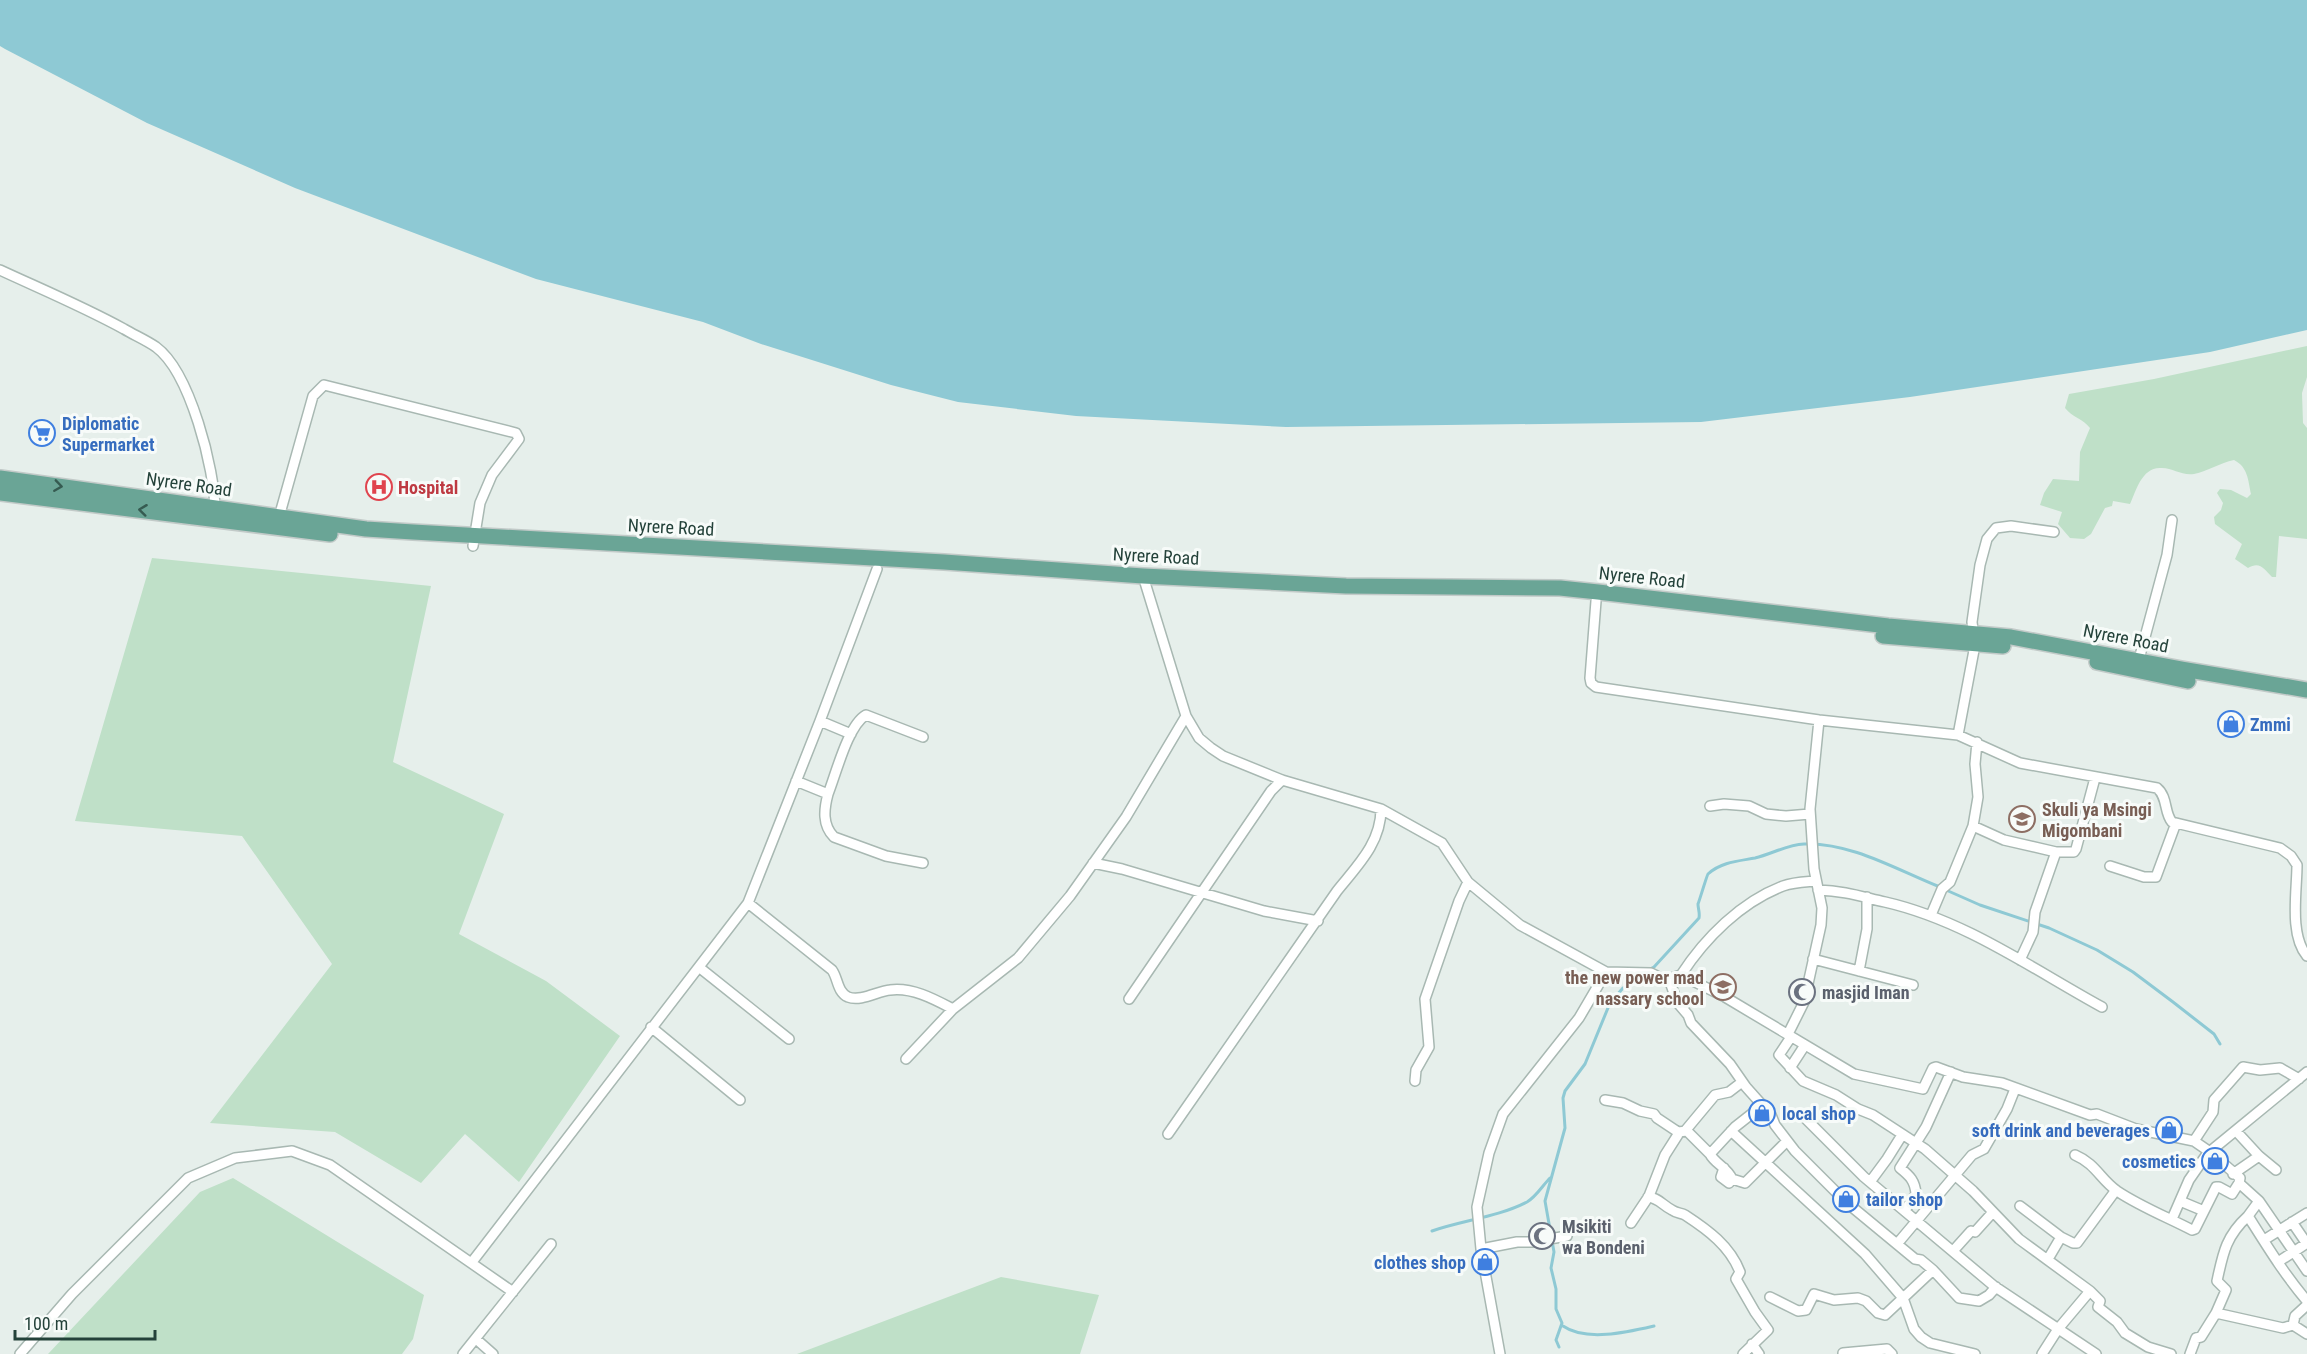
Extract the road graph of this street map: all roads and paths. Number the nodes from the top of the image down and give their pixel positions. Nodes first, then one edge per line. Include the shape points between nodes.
1 (0, 270) edge
2 (0, 478) edge
3 (4, 496) edge
4 (215, 513) junction
5 (279, 517) junction
6 (2172, 520) dead end
7 (2054, 532) dead end
8 (473, 541) junction
9 (877, 568) junction
10 (1144, 580) junction
11 (1596, 601) junction
12 (1975, 639) junction
13 (2138, 666) junction
14 (2307, 690) edge
15 (2307, 698) edge
16 (1186, 716) junction
17 (1819, 720) junction
18 (820, 721) junction
19 (851, 734) junction
20 (1958, 735) junction
21 (923, 737) dead end
22 (1977, 742) junction
23 (2095, 778) junction
24 (1282, 780) junction
25 (796, 781) junction
26 (828, 794) junction
27 (1710, 806) dead end
28 (1381, 809) junction
29 (1810, 814) junction
30 (2176, 823) junction
31 (1973, 826) junction
32 (2056, 852) junction
33 (923, 863) dead end
34 (1093, 863) junction
35 (2110, 866) dead end
36 (1468, 882) junction
37 (1817, 886) junction
38 (1202, 892) junction
39 (1867, 897) junction
40 (748, 903) junction
41 (1931, 915) junction
42 (1318, 921) junction
43 (2307, 956) edge
44 (1813, 959) junction
45 (2020, 960) junction
46 (700, 968) junction
47 (1859, 971) junction
48 (1606, 972) junction
49 (1681, 975) junction
50 (1669, 980) junction
51 (1914, 986) dead end
52 (1129, 999) dead end
53 (2102, 1006) dead end
54 (953, 1009) junction
55 (651, 1027) junction
56 (1790, 1035) junction
57 (789, 1039) dead end
58 (1805, 1045) junction
59 (906, 1059) dead end
60 (1790, 1068) junction
61 (1951, 1072) junction
62 (2307, 1072) edge
63 (2299, 1079) junction
64 (1415, 1081) dead end
65 (1742, 1082) junction
66 (2015, 1089) junction
67 (740, 1100) dead end
68 (1605, 1100) dead end
69 (1763, 1105) junction
70 (1805, 1118) dead end
71 (1731, 1131) junction
72 (2236, 1131) junction
73 (1682, 1132) junction
74 (1168, 1134) dead end
75 (1902, 1134) junction
76 (1787, 1141) junction
77 (2194, 1141) junction
78 (1916, 1143) junction
79 (2210, 1152) junction
80 (1710, 1154) junction
81 (2075, 1155) dead end
82 (2259, 1156) junction
83 (1887, 1160) junction
84 (1764, 1164) junction
85 (1900, 1168) junction
86 (2276, 1170) dead end
87 (1954, 1174) junction
88 (2233, 1174) junction
89 (1870, 1182) junction
90 (2239, 1183) junction
91 (2116, 1190) junction
92 (1648, 1197) junction
93 (2180, 1201) junction
94 (2259, 1201) junction
95 (2020, 1206) dead end
96 (1905, 1210) junction
97 (2204, 1211) junction
98 (1994, 1212) junction
99 (2307, 1213) edge
100 (2248, 1216) junction
101 (2172, 1219) junction
102 (1917, 1220) junction
103 (2292, 1222) junction
104 (1631, 1224) dead end
105 (2279, 1230) junction
106 (1567, 1236) dead end
107 (2061, 1237) junction
108 (2264, 1240) junction
109 (2307, 1243) edge
110 (551, 1244) dead end
111 (1897, 1244) junction
112 (1481, 1249) junction
113 (1953, 1251) junction
114 (2293, 1252) junction
115 (2048, 1259) junction
116 (472, 1262) junction
117 (2278, 1262) junction
118 (1933, 1270) junction
119 (2307, 1271) edge
120 (2292, 1283) junction
121 (1996, 1287) junction
122 (2090, 1291) junction
123 (513, 1292) junction
124 (1770, 1297) dead end
125 (1903, 1298) junction
126 (2307, 1303) edge
127 (2216, 1313) junction
128 (2293, 1325) junction
129 (2058, 1329) junction
130 (2307, 1334) edge
131 (476, 1339) junction
132 (2141, 1343) junction
133 (1752, 1344) junction
134 (1843, 1353) edge
135 (20, 1354) edge
136 (463, 1354) edge
137 (493, 1354) edge
138 (1500, 1354) edge
139 (1743, 1354) edge
140 (1759, 1354) edge
141 (1892, 1354) edge
142 (1975, 1354) edge
143 (2042, 1354) edge
144 (2096, 1354) edge
145 (2140, 1354) edge
146 (2170, 1354) edge
147 (2190, 1354) edge

1 - 4 street via 157,347 183,380 197,418
2 -> 4 main road, Nyrere Road
4 -> 3 main road, Nyrere Road
4 - 5 main road, Nyrere Road
4 - 8 main road, Nyrere Road via 365,539
5 - 8 main road, Nyrere Road
5 - 8 street via 313,396 324,385 516,433 519,439 492,475 480,503
6 - 13 street via 2167,555
7 - 12 street via 2011,526 1996,528 1987,539 1972,622
8 - 9 main road, Nyrere Road
8 - 10 main road, Nyrere Road via 944,562
9 - 10 main road, Nyrere Road
9 - 18 street
10 - 11 main road, Nyrere Road via 1347,595
10 - 12 main road, Nyrere Road via 1560,588
10 - 16 street
11 - 12 main road, Nyrere Road
11 - 17 street via 1590,678 1596,687
12 - 13 main road, Nyrere Road via 2043,642
12 - 20 street
13 - 14 main road, Nyrere Road
13 - 15 main road, Nyrere Road via 2210,685
16 - 24 street via 1199,738 1211,748
16 - 34 street via 1126,817
17 - 20 street
17 - 29 street
18 - 19 street
18 - 25 street
19 - 21 street via 866,716
19 - 26 street
20 - 22 street
22 - 23 street via 2020,763
22 - 31 street via 1978,797
23 - 30 street via 2157,788 2170,820
23 - 32 street via 2076,849
24 - 28 street
24 - 38 street via 1271,790
25 - 26 street
25 - 40 street
26 - 33 street via 825,822 834,837 886,856
27 - 29 street via 1749,806 1766,814 1786,816
28 - 36 street via 1442,843
28 - 42 street via 1381,825 1365,857
29 - 37 street
30 - 35 street via 2156,877
30 - 43 street via 2280,848 2291,856 2297,865 2296,934
31 - 32 street via 2004,840
31 - 41 street via 1950,882
32 - 45 street
34 - 38 street
34 - 54 street via 1018,958
36 - 48 street via 1520,925
36 - 64 street via 1425,999 1429,1047 1416,1070
37 - 39 street
37 - 44 street via 1821,925
37 - 49 street via 1785,885 1743,909 1700,947
38 - 42 street via 1264,911
38 - 52 street
39 - 41 street
39 - 47 street via 1867,929
40 - 46 street
40 - 54 street via 832,970 849,998 907,990
41 - 45 street
42 - 74 street
44 - 47 street
44 - 56 street via 1804,1002
45 - 53 street
46 - 55 street
46 - 57 street
47 - 51 street
48 - 50 street via 1648,973
48 - 112 street via 1579,1018 1503,1114 1477,1207
49 - 50 street
49 - 56 street
50 - 65 street via 1691,1023
54 - 59 street
55 - 67 street
55 - 116 street
56 - 58 street
56 - 60 street via 1779,1055
58 - 60 street
58 - 61 street via 1854,1074 1909,1087 1923,1089 1934,1067
60 - 75 street via 1803,1082 1836,1095
61 - 66 street
61 - 78 street
62 - 63 street
63 - 72 street
63 - 77 street via 2280,1068 2243,1067 2214,1100 2213,1112
65 - 69 street
65 - 73 street via 1729,1092 1715,1095
66 - 77 street via 2136,1129
66 - 87 street via 1984,1149 1972,1155
68 - 73 street via 1654,1114
69 - 71 street
69 - 76 street
70 - 89 street
71 - 80 street
71 - 84 street
72 - 79 street
72 - 82 street
73 - 80 street
73 - 92 street via 1667,1152
75 - 78 street
75 - 83 street
76 - 84 street
76 - 111 street via 1846,1202
77 - 79 street
78 - 85 street
78 - 87 street
79 - 88 street
79 - 93 street via 2198,1164
80 - 84 street via 1732,1179 1745,1183
81 - 91 street via 2089,1161
82 - 86 street
82 - 88 street
83 - 85 street
83 - 89 street
84 - 125 street via 1865,1254
85 - 96 street via 1915,1185 1916,1194
87 - 98 street
87 - 102 street
88 - 90 street via 2240,1178
89 - 96 street
90 - 94 street
90 - 97 street via 2232,1194 2216,1187
91 - 101 street
91 - 107 street via 2077,1243
92 - 104 street
92 - 133 street via 1659,1199 1715,1236 1731,1255 1740,1270 1736,1280 1768,1330
93 - 97 street
93 - 101 street
94 - 100 street
94 - 105 street
95 - 107 street
96 - 102 street
97 - 101 street via 2194,1230
98 - 113 street
98 - 115 street via 2019,1239
99 - 103 street
100 - 108 street
100 - 127 street via 2230,1234 2223,1252 2217,1281 2226,1290
102 - 111 street
102 - 113 street
103 - 105 street
103 - 109 street
105 - 108 street
105 - 114 street
106 - 112 street
107 - 115 street
108 - 117 street
109 - 114 street
110 - 123 street
111 - 118 street
112 - 138 street
113 - 121 street
114 - 117 street
114 - 119 street
115 - 122 street
116 - 123 street
116 - 135 street via 330,1165 292,1151 235,1158 188,1178 72,1294
117 - 120 street
118 - 121 street via 1959,1298 1979,1301
118 - 125 street
119 - 120 street
120 - 126 street
121 - 129 street
122 - 129 street
122 - 132 street via 2100,1301 2098,1307 2125,1334
123 - 131 street
124 - 125 street via 1798,1311 1806,1310 1814,1294 1834,1300 1858,1299 1881,1315
125 - 142 street via 1914,1329 1921,1337 1929,1343
126 - 128 street via 2295,1316
127 - 128 street via 2283,1328
127 - 147 street via 2201,1338 2196,1338
128 - 130 street
129 - 143 street
129 - 144 street
131 - 136 street
131 - 137 street
132 - 145 street
132 - 146 street
133 - 139 street
133 - 140 street
134 - 141 street via 1887,1349

